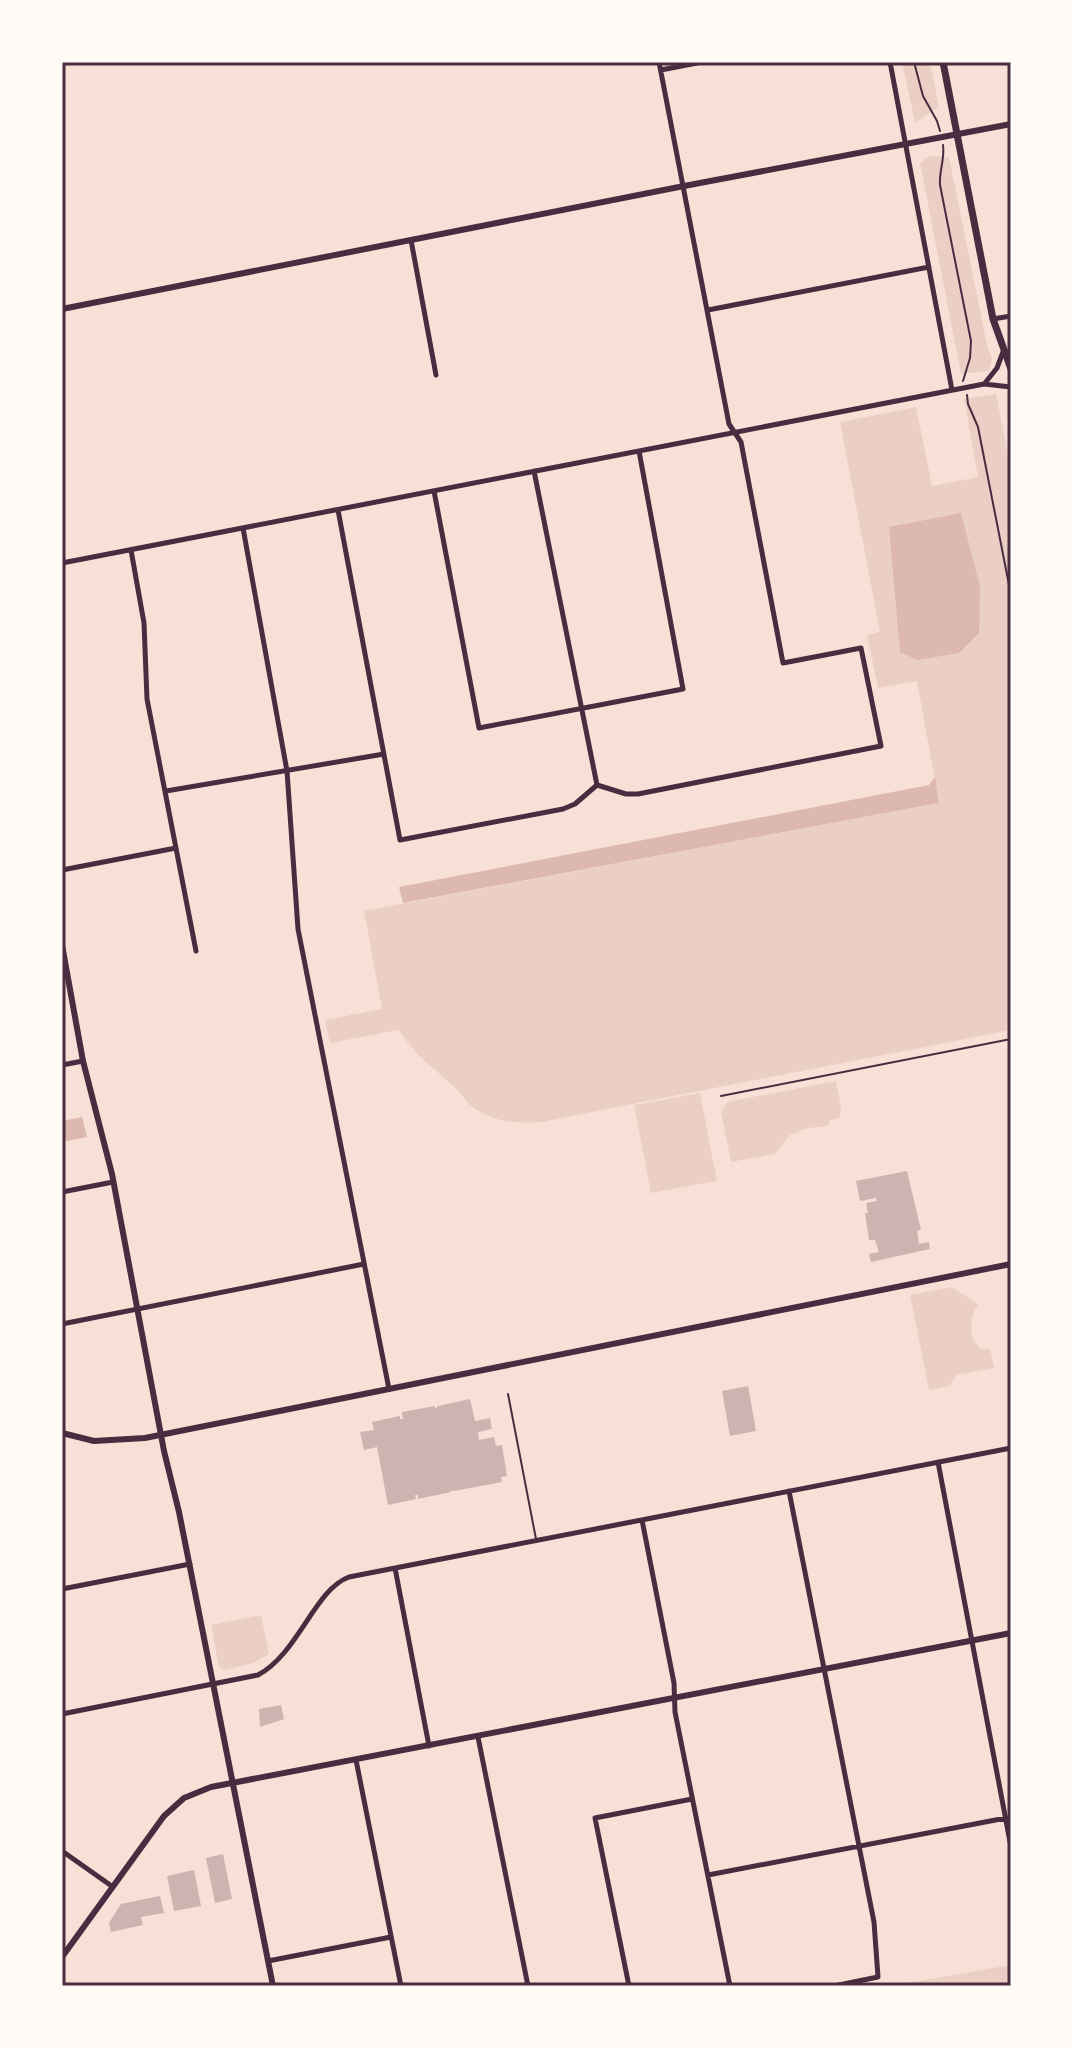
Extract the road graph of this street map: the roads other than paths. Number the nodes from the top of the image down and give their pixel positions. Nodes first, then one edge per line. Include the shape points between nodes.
1 (659, 62) edge
2 (702, 62) edge
3 (890, 62) edge
4 (943, 62) edge
5 (661, 70) junction
6 (1011, 124) edge
7 (958, 135) junction
8 (905, 145) junction
9 (684, 186) junction
10 (411, 240) junction
11 (929, 267) junction
12 (62, 309) edge
13 (708, 310) junction
14 (1011, 316) edge
15 (993, 319) junction
16 (1003, 352) junction
17 (1011, 369) edge
18 (436, 375) dead end
19 (984, 384) junction
20 (1011, 387) edge
21 (952, 390) junction
22 (735, 432) junction
23 (639, 451) junction
24 (534, 471) junction
25 (434, 491) junction
26 (338, 510) junction
27 (243, 528) junction
28 (131, 550) junction
29 (62, 563) edge
30 (581, 709) junction
31 (384, 754) junction
32 (287, 771) junction
33 (597, 785) junction
34 (166, 791) junction
35 (176, 848) junction
36 (62, 870) edge
37 (62, 945) edge
38 (196, 951) dead end
39 (64, 969) edge
40 (1011, 1039) edge
41 (83, 1061) junction
42 (62, 1065) edge
43 (721, 1096) dead end
44 (113, 1182) junction
45 (62, 1192) edge
46 (364, 1264) junction
47 (1011, 1264) edge
48 (139, 1309) junction
49 (62, 1324) edge
50 (389, 1390) junction
51 (508, 1394) dead end
52 (62, 1433) edge
53 (161, 1435) junction
54 (1011, 1448) edge
55 (938, 1462) junction
56 (789, 1491) junction
57 (642, 1520) junction
58 (536, 1540) junction
59 (190, 1564) junction
60 (395, 1568) junction
61 (62, 1589) edge
62 (1011, 1633) edge
63 (973, 1640) junction
64 (824, 1668) junction
65 (213, 1684) junction
66 (674, 1698) junction
67 (62, 1714) edge
68 (478, 1737) junction
69 (429, 1746) junction
70 (356, 1760) junction
71 (232, 1783) junction
72 (692, 1799) junction
73 (1006, 1818) junction
74 (859, 1846) junction
75 (1011, 1847) edge
76 (62, 1851) edge
77 (708, 1875) junction
78 (113, 1887) junction
79 (391, 1937) junction
80 (62, 1957) edge
81 (268, 1961) junction
82 (273, 1986) edge
83 (401, 1986) edge
84 (528, 1986) edge
85 (629, 1986) edge
86 (730, 1986) edge
87 (834, 1986) edge

1 - 5 street
2 - 5 street
3 - 8 street
4 - 7 main road
5 - 9 street
6 - 7 main road
7 - 8 main road
7 - 15 main road
8 - 9 main road
8 - 11 street
9 - 10 main road
9 - 13 street
10 - 12 main road
10 - 18 street
11 - 13 street
11 - 21 street
13 - 22 street via 729,424
14 - 15 street
15 - 16 main road
16 - 17 main road
16 - 19 street
19 - 20 street
19 - 21 street
21 - 22 street
22 - 23 street
22 - 33 street via 783,663 861,648 881,746 638,794
23 - 24 street
23 - 30 street via 683,689
24 - 25 street
24 - 30 street
25 - 26 street
25 - 30 street via 479,728
26 - 27 street
26 - 31 street
27 - 28 street
27 - 32 street
28 - 29 street
28 - 34 street via 144,623 147,699
30 - 33 street
31 - 32 street
31 - 33 street via 400,840 563,809
32 - 34 street
32 - 46 street via 298,929
34 - 35 street
35 - 36 street
35 - 38 street
37 - 39 main road
39 - 41 main road
40 - 43 lane
41 - 42 street
41 - 44 main road
44 - 45 street
44 - 48 main road
46 - 48 street
46 - 50 street
47 - 50 main road
48 - 49 street
48 - 53 main road
50 - 53 main road
51 - 58 lane
52 - 53 main road via 116,1442
53 - 59 main road
54 - 55 street
55 - 56 street
55 - 63 street
56 - 57 street
56 - 64 street
57 - 58 street
57 - 66 street
58 - 60 street
59 - 61 street
59 - 65 main road
60 - 65 street via 336,1583 276,1663 252,1677
60 - 69 street
62 - 63 main road
63 - 64 main road
63 - 73 street
64 - 66 main road
64 - 74 street
65 - 67 street
65 - 71 main road
66 - 68 main road
66 - 72 street
68 - 69 main road
68 - 84 street
69 - 70 main road
70 - 71 main road
70 - 79 street
71 - 78 main road via 196,1792 176,1804
71 - 81 main road
72 - 77 street
72 - 85 street via 595,1818
73 - 74 street
73 - 75 street
74 - 77 street
74 - 87 street via 878,1977
76 - 78 street
77 - 86 street
78 - 80 main road
79 - 81 street
79 - 83 street
81 - 82 main road

